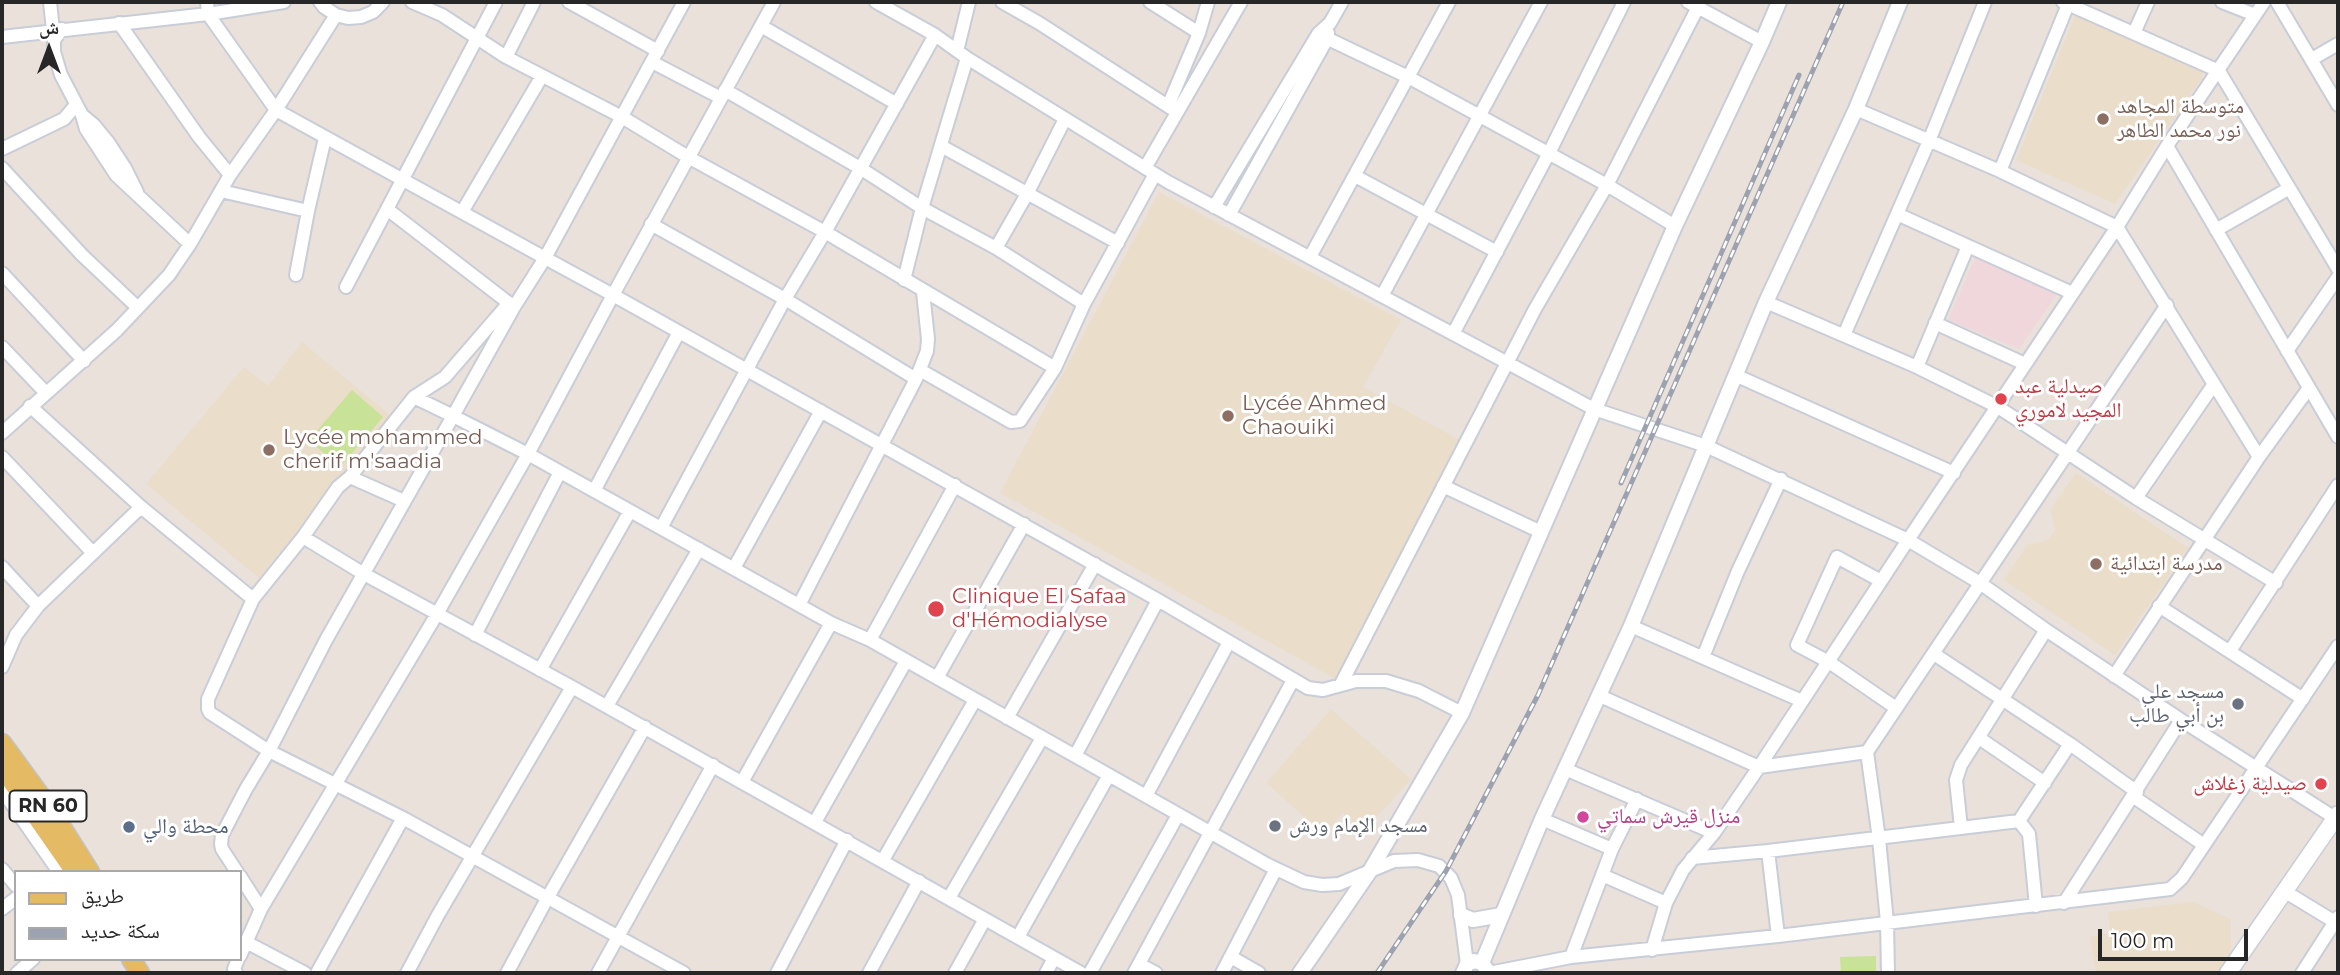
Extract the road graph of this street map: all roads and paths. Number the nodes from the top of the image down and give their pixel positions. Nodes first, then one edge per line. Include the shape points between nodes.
1 (50, 2) edge
2 (284, 2) edge
3 (320, 2) edge
4 (383, 2) edge
5 (412, 2) edge
6 (496, 2) edge
7 (534, 2) edge
8 (569, 2) edge
9 (684, 2) edge
10 (774, 2) edge
11 (876, 2) edge
12 (969, 2) edge
13 (1002, 2) edge
14 (1150, 2) edge
15 (1208, 2) edge
16 (1241, 2) edge
17 (1342, 2) edge
18 (1448, 2) edge
19 (1541, 2) edge
20 (1624, 2) edge
21 (1779, 2) edge
22 (1900, 2) edge
23 (1985, 2) edge
24 (2067, 2) edge
25 (2148, 2) edge
26 (2222, 2) edge
27 (2264, 2) edge
28 (2277, 2) edge
29 (1693, 4) edge
30 (208, 8) edge
31 (336, 15) junction
32 (2255, 16) junction
33 (119, 23) junction
34 (761, 26) junction
35 (58, 30) junction
36 (1199, 33) junction
37 (2134, 33) junction
38 (935, 35) junction
39 (2, 37) edge
40 (477, 37) junction
41 (1322, 37) junction
42 (1762, 42) junction
43 (2338, 44) edge
44 (962, 54) junction
45 (655, 56) junction
46 (506, 57) junction
47 (2312, 59) junction
48 (2219, 71) junction
49 (542, 76) junction
50 (1408, 77) junction
51 (723, 94) junction
52 (897, 104) junction
53 (2338, 105) edge
54 (1173, 109) junction
55 (1856, 109) junction
56 (79, 110) junction
57 (276, 110) junction
58 (1481, 116) junction
59 (622, 117) junction
60 (1065, 118) junction
61 (1263, 126) junction
62 (1275, 132) junction
63 (325, 138) junction
64 (1929, 141) junction
65 (941, 146) junction
66 (2167, 146) junction
67 (2, 149) edge
68 (1549, 153) junction
69 (688, 157) junction
70 (2, 168) edge
71 (860, 169) junction
72 (1150, 171) junction
73 (2000, 171) junction
74 (230, 175) junction
75 (1354, 176) junction
76 (403, 180) junction
77 (1607, 185) junction
78 (2288, 189) junction
79 (221, 191) junction
80 (1027, 194) junction
81 (1214, 206) junction
82 (922, 208) junction
83 (387, 209) junction
84 (307, 211) junction
85 (462, 212) junction
86 (1427, 214) junction
87 (1896, 214) junction
88 (1229, 215) junction
89 (651, 224) junction
90 (1675, 226) junction
91 (2117, 227) junction
92 (2216, 230) junction
93 (825, 232) junction
94 (1118, 243) junction
95 (190, 244) junction
96 (1968, 246) junction
97 (996, 248) junction
98 (1497, 252) junction
99 (1310, 257) junction
100 (545, 258) junction
101 (2338, 269) edge
102 (2, 273) edge
103 (296, 275) dead end
104 (2338, 278) edge
105 (904, 280) junction
106 (346, 287) dead end
107 (923, 292) junction
108 (2072, 293) junction
109 (613, 295) junction
110 (1382, 296) junction
111 (785, 299) junction
112 (1766, 302) junction
113 (1084, 304) junction
114 (2166, 304) junction
115 (512, 305) junction
116 (137, 307) junction
117 (1935, 323) junction
118 (680, 332) junction
119 (1454, 334) junction
120 (1844, 335) junction
121 (2, 346) edge
122 (2287, 351) junction
123 (84, 361) junction
124 (1508, 363) junction
125 (2025, 364) junction
126 (1917, 367) junction
127 (1055, 368) junction
128 (747, 370) junction
129 (918, 375) junction
130 (1735, 375) junction
131 (2214, 384) junction
132 (2309, 388) junction
133 (46, 393) junction
134 (414, 397) junction
135 (30, 406) junction
136 (1998, 407) junction
137 (1594, 409) junction
138 (821, 411) junction
139 (453, 416) junction
140 (2, 433) edge
141 (2338, 437) edge
142 (883, 445) junction
143 (1706, 446) junction
144 (2066, 453) junction
145 (528, 454) junction
146 (2, 457) edge
147 (2259, 457) junction
148 (560, 472) junction
149 (1955, 472) junction
150 (349, 477) junction
151 (1781, 480) junction
152 (955, 485) junction
153 (2338, 485) edge
154 (1443, 486) junction
155 (594, 491) junction
156 (2136, 498) junction
157 (404, 500) junction
158 (141, 507) junction
159 (630, 511) junction
160 (1024, 524) junction
161 (661, 528) junction
162 (1541, 532) junction
163 (303, 537) junction
164 (1908, 540) junction
165 (2205, 540) junction
166 (699, 549) junction
167 (93, 553) junction
168 (1095, 564) junction
169 (2, 567) edge
170 (734, 568) junction
171 (364, 575) junction
172 (1881, 582) junction
173 (1980, 583) junction
174 (2276, 583) junction
175 (253, 599) junction
176 (1158, 600) junction
177 (799, 605) junction
178 (38, 606) junction
179 (2159, 606) junction
180 (437, 614) junction
181 (831, 622) junction
182 (1632, 626) junction
183 (2046, 630) junction
184 (475, 635) junction
185 (870, 640) junction
186 (6, 642) edge
187 (1228, 642) junction
188 (2338, 646) edge
189 (2230, 650) junction
190 (1934, 654) junction
191 (1703, 657) junction
192 (906, 661) junction
193 (1829, 662) junction
194 (2, 667) edge
195 (540, 670) junction
196 (2114, 676) junction
197 (937, 678) junction
198 (1293, 680) junction
199 (1341, 684) junction
200 (572, 687) junction
201 (1600, 696) junction
202 (2303, 699) junction
203 (975, 700) junction
204 (2004, 700) junction
205 (1802, 701) junction
206 (607, 706) junction
207 (1896, 708) junction
208 (1462, 713) junction
209 (1007, 718) junction
210 (2181, 720) junction
211 (645, 727) junction
212 (1042, 738) junction
213 (1979, 738) junction
214 (2, 743) edge
215 (2070, 744) junction
216 (269, 751) junction
217 (1867, 752) junction
218 (1075, 756) junction
219 (713, 765) junction
220 (2, 766) edge
221 (1759, 767) junction
222 (1565, 769) junction
223 (2256, 769) junction
224 (1109, 775) junction
225 (742, 782) junction
226 (2045, 783) junction
227 (335, 784) junction
228 (2, 790) edge
229 (2135, 795) junction
230 (1146, 796) junction
231 (1637, 799) junction
232 (1178, 815) junction
233 (2337, 816) edge
234 (403, 818) junction
235 (1542, 819) junction
236 (2019, 821) junction
237 (816, 822) junction
238 (1961, 828) junction
239 (1210, 832) junction
240 (1714, 833) junction
241 (1879, 839) junction
242 (847, 840) junction
243 (2204, 845) junction
244 (1612, 849) junction
245 (1768, 851) junction
246 (471, 858) junction
247 (1692, 858) junction
248 (883, 860) junction
249 (2, 869) edge
250 (1276, 869) junction
251 (58, 870) edge
252 (74, 870) edge
253 (89, 870) edge
254 (235, 870) edge
255 (1370, 871) junction
256 (1602, 875) junction
257 (242, 880) edge
258 (919, 881) junction
259 (14, 884) edge
260 (2284, 891) junction
261 (548, 898) junction
262 (949, 898) junction
263 (1666, 903) junction
264 (2064, 903) junction
265 (2035, 906) junction
266 (261, 909) junction
267 (1461, 915) junction
268 (1501, 915) junction
269 (985, 919) junction
270 (2337, 920) edge
271 (1887, 922) junction
272 (1778, 936) junction
273 (618, 937) junction
274 (1018, 937) junction
275 (246, 942) junction
276 (1652, 950) junction
277 (242, 951) edge
278 (1231, 957) junction
279 (1571, 957) junction
280 (1054, 958) junction
281 (31, 961) edge
282 (1137, 968) edge
283 (1485, 968) edge
284 (1465, 969) edge
285 (2307, 971) edge
286 (17, 973) edge
287 (305, 973) edge
288 (317, 973) edge
289 (407, 973) edge
290 (507, 973) edge
291 (598, 973) edge
292 (684, 973) edge
293 (777, 973) edge
294 (869, 973) edge
295 (954, 973) edge
296 (1046, 973) edge
297 (1081, 973) edge
298 (1090, 973) edge
299 (1156, 973) edge
300 (1222, 973) edge
301 (1259, 973) edge
302 (1300, 973) edge
303 (1888, 973) edge
304 (2228, 973) edge

1 - 35 street
2 - 30 street
3 - 31 street
4 - 31 street via 361,17
5 - 40 street
6 - 40 street
7 - 46 street
8 - 45 street
9 - 45 street
10 - 34 street
11 - 38 street
12 - 44 street
13 - 54 street
14 - 36 street
15 - 36 street
16 - 54 street
17 - 41 street
18 - 50 street
19 - 58 street
20 - 68 street
21 - 42 street
22 - 55 street
23 - 64 street
24 - 37 street
24 - 73 street
25 - 37 street
26 - 32 street
27 - 32 street
28 - 47 street
29 - 42 street
29 - 77 street
30 - 33 street
30 - 57 street
31 - 57 street
32 - 48 street
33 - 35 street
33 - 74 street
34 - 51 street
34 - 52 street
35 - 39 street
35 - 56 street via 54,52
36 - 54 street
37 - 48 street
38 - 44 street
38 - 52 street
40 - 46 street
40 - 76 street
41 - 50 street
41 - 61 street
41 - 62 street
42 - 90 street
43 - 47 street
44 - 60 street
44 - 65 street
45 - 51 street
45 - 59 street
46 - 49 street
47 - 53 street
48 - 66 street
48 - 78 street
49 - 59 street
49 - 85 street
50 - 58 street
50 - 75 street
51 - 69 street
51 - 71 street
52 - 71 street
54 - 72 street
55 - 64 street
55 - 112 street
56 - 67 street
56 - 95 street via 107,142 137,192
57 - 63 street
57 - 74 street
58 - 68 street
58 - 86 street
59 - 69 street
59 - 100 street
60 - 72 street
60 - 80 street
61 - 62 street
61 - 81 street
62 - 88 street
63 - 76 street
63 - 84 street
64 - 73 street
64 - 87 street
65 - 80 street
65 - 82 street
66 - 91 street
66 - 92 street
68 - 77 street
68 - 98 street
69 - 89 street
69 - 93 street
70 - 116 street
71 - 82 street
71 - 93 street
72 - 81 street
72 - 94 street
73 - 91 street
74 - 79 street
75 - 86 street
75 - 99 street
76 - 83 street
76 - 85 street
77 - 90 street
77 - 124 street
78 - 92 street
78 - 101 street
79 - 84 street
79 - 95 street
80 - 94 street
80 - 97 street
81 - 88 street
82 - 97 street
82 - 105 street
83 - 106 street
83 - 115 street
84 - 103 street
85 - 100 street
86 - 98 street
86 - 110 street
87 - 96 street
87 - 120 street
88 - 99 street
89 - 109 street
89 - 111 street
90 - 137 street
91 - 108 street
91 - 114 street
92 - 122 street
93 - 105 street
93 - 111 street
94 - 113 street
95 - 116 street via 169,275
96 - 108 street
96 - 117 street
97 - 113 street
98 - 119 street
99 - 110 street
100 - 109 street
100 - 115 street
102 - 123 street
104 - 122 street
105 - 107 street
107 - 127 street
107 - 129 street via 928,339
108 - 125 street
109 - 118 street
109 - 145 street
110 - 119 street
111 - 128 street
111 - 129 street
112 - 120 street
112 - 130 street
113 - 127 street
114 - 131 street
114 - 144 street
115 - 134 street via 445,377
115 - 139 street
116 - 123 street
117 - 125 street
117 - 126 street
118 - 128 street
118 - 155 street
119 - 124 street
120 - 126 street
121 - 133 street
122 - 132 street
123 - 133 street
124 - 137 street
124 - 154 street
125 - 136 street
126 - 136 street
127 - 129 street via 1020,421 1014,423
128 - 138 street
128 - 161 street
129 - 142 street
130 - 143 street
130 - 149 street
131 - 147 street
131 - 156 street
132 - 141 street
132 - 147 street
133 - 135 street
134 - 139 street
134 - 150 street
135 - 140 street
135 - 158 street
136 - 144 street
136 - 149 street
137 - 143 street
137 - 162 street
138 - 142 street
138 - 170 street
139 - 145 street
139 - 157 street
142 - 152 street
142 - 177 street
143 - 151 street
143 - 182 street
144 - 156 street
144 - 173 street
145 - 148 street
145 - 180 street
146 - 167 street
147 - 165 street
148 - 155 street
148 - 184 street
149 - 164 street
150 - 157 street
150 - 163 street
151 - 164 street
151 - 191 street
152 - 160 street
152 - 185 street
153 - 174 street
154 - 162 street
154 - 199 street
155 - 159 street
156 - 165 street
157 - 171 street
158 - 167 street
158 - 175 street
159 - 161 street
159 - 195 street
160 - 168 street
160 - 197 street
161 - 166 street
162 - 208 street
163 - 171 street
163 - 175 street
164 - 172 street
164 - 173 street
165 - 174 street
165 - 179 street
166 - 170 street
166 - 206 street
167 - 178 street
168 - 176 street
168 - 209 street
169 - 178 street
170 - 177 street
171 - 180 street
171 - 216 street
172 - 193 street
172 - 193 street via 1837,557 1797,645
173 - 183 street
173 - 190 street
174 - 189 street
175 - 216 street via 208,699 208,709
176 - 187 street
176 - 218 street
177 - 181 street
178 - 186 street
179 - 189 street
179 - 196 street
180 - 184 street
180 - 227 street
181 - 185 street
181 - 225 street
182 - 191 street
182 - 201 street
183 - 196 street
183 - 204 street
184 - 195 street
185 - 192 street
186 - 194 street
187 - 198 street
187 - 230 street
188 - 202 street
189 - 202 street
190 - 204 street
190 - 207 street
191 - 205 street
192 - 197 street
192 - 237 street
193 - 205 street
193 - 207 street
195 - 200 street
196 - 210 street
197 - 203 street
198 - 199 street via 1315,690
198 - 239 street
199 - 208 street via 1386,681 1419,691
200 - 206 street
200 - 246 street
201 - 221 street
201 - 222 street
202 - 223 street
203 - 209 street
203 - 248 street
204 - 213 street
204 - 215 street
205 - 221 street
206 - 211 street
207 - 217 street
208 - 255 street
209 - 212 street
210 - 223 street
210 - 229 street
211 - 219 street
211 - 261 street
212 - 218 street
212 - 262 street
213 - 226 street
213 - 238 street via 1956,780
214 - 253 main road, RN 60
215 - 226 street
215 - 229 street
216 - 227 street
216 - 254 street via 220,840
217 - 221 street
217 - 241 street
218 - 224 street
219 - 225 street
219 - 273 street
220 - 252 main road, RN 60
221 - 240 street
222 - 231 street
222 - 235 street
223 - 233 street
223 - 243 street
224 - 230 street
224 - 274 street
225 - 237 street
226 - 236 street
227 - 234 street
227 - 266 street
228 - 251 street
229 - 243 street
229 - 264 street
230 - 232 street
231 - 240 street
231 - 244 street
232 - 239 street
232 - 298 street
233 - 260 main road
234 - 246 street
234 - 288 street
235 - 244 street
235 - 268 street
236 - 238 street
236 - 265 street via 2029,834
237 - 242 street
238 - 241 street
239 - 250 street
239 - 282 street
240 - 247 street
241 - 245 street
241 - 271 street
242 - 248 street
242 - 293 street
243 - 264 street via 2170,889
244 - 256 street
245 - 247 street
245 - 272 street
246 - 261 street
246 - 289 street
247 - 263 street
248 - 258 street
249 - 259 street
250 - 255 street via 1322,885 1339,884
250 - 278 street
255 - 267 street via 1408,860 1439,866 1455,885
255 - 302 street
256 - 263 street
256 - 279 street
257 - 266 street
258 - 262 street
258 - 294 street
260 - 270 street
260 - 304 main road
261 - 273 street
261 - 290 street
262 - 269 street
263 - 276 street
264 - 265 street
265 - 271 street
266 - 275 street
267 - 268 street via 1473,920
267 - 284 street
268 - 283 street
269 - 274 street
269 - 295 street
270 - 285 street
271 - 272 street
271 - 303 street
272 - 276 street
273 - 291 street
273 - 292 street
274 - 280 street
275 - 277 street
275 - 287 street
276 - 279 street
278 - 300 street
278 - 301 street
279 - 283 street
280 - 296 street
280 - 297 street
281 - 286 street
282 - 299 street
283 - 284 street via 1474,961

